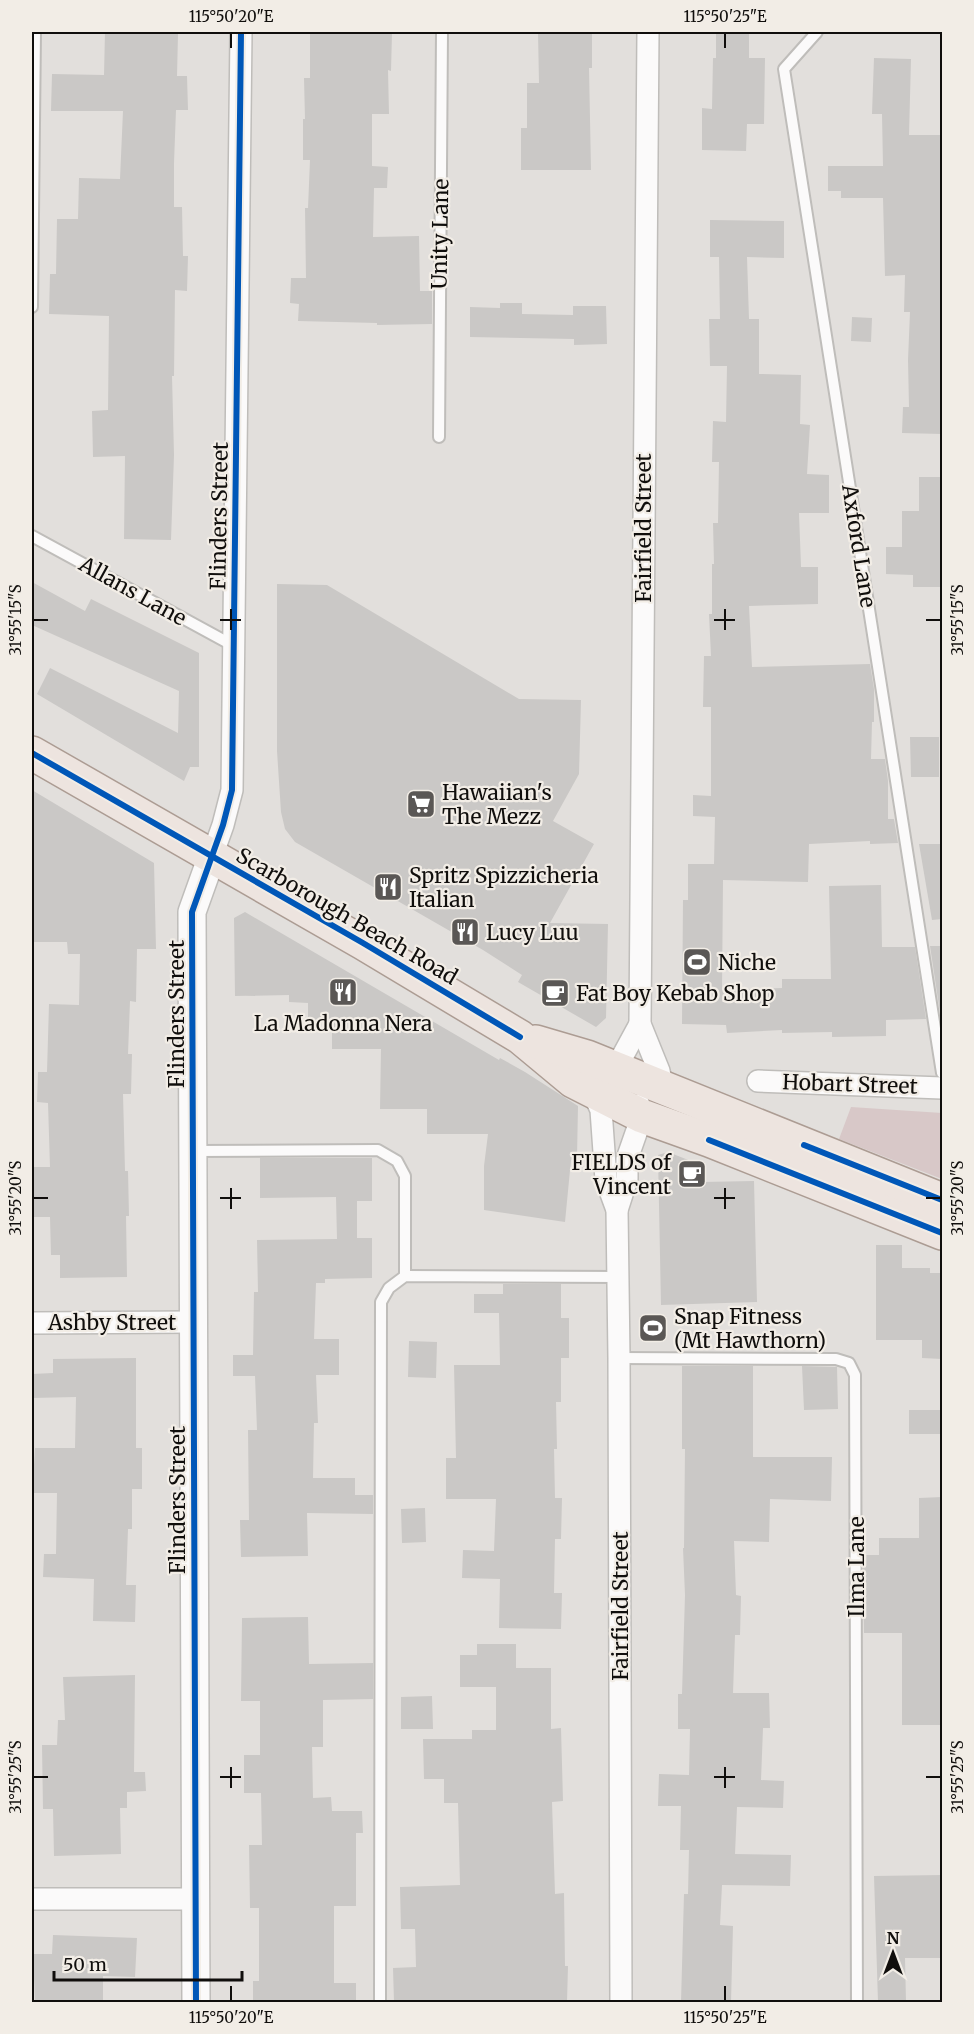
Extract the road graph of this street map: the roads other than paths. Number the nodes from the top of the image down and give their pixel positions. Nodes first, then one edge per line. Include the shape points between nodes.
1 (35, 32) edge
2 (241, 32) edge
3 (442, 32) edge
4 (648, 32) edge
5 (817, 32) edge
6 (32, 308) edge
7 (439, 437) dead end
8 (32, 536) edge
9 (234, 646) junction
10 (32, 753) edge
11 (212, 856) junction
12 (640, 1024) junction
13 (520, 1037) junction
14 (615, 1070) junction
15 (942, 1073) edge
16 (758, 1081) dead end
17 (587, 1088) junction
18 (942, 1088) edge
19 (663, 1089) junction
20 (642, 1116) junction
21 (192, 1151) junction
22 (942, 1200) edge
23 (617, 1210) junction
24 (942, 1233) edge
25 (405, 1276) junction
26 (619, 1277) junction
27 (192, 1322) junction
28 (32, 1323) edge
29 (619, 1358) junction
30 (32, 1899) edge
31 (195, 1899) junction
32 (195, 2002) edge
33 (380, 2002) edge
34 (621, 2002) edge
35 (857, 2002) edge

1 - 6 lane
2 - 9 street, Flinders Street
3 - 7 lane, Unity Lane
4 - 12 street, Fairfield Street
5 - 15 lane, Axford Lane via 784,69
8 - 9 lane, Allans Lane
9 - 11 street, Flinders Street via 232,790
10 - 11 main road, Scarborough Beach Road
11 - 13 main road, Scarborough Beach Road
11 - 21 street, Flinders Street via 192,912
12 - 14 street, Fairfield Street
12 - 19 street, Fairfield Street
13 - 14 main road, Scarborough Beach Road
13 - 17 main road, Scarborough Beach Road
14 - 19 main road, Scarborough Beach Road
14 - 20 street via 631,1088
16 - 18 street, Hobart Street
17 - 20 main road, Scarborough Beach Road
17 - 23 street, Fairfield Street via 601,1110 606,1180
19 - 22 main road, Scarborough Beach Road
20 - 23 street, Fairfield Street via 627,1159 627,1179
20 - 24 main road, Scarborough Beach Road
21 - 25 lane via 378,1150 397,1161 405,1176
21 - 27 street, Flinders Street
23 - 26 street, Fairfield Street
25 - 26 lane
25 - 33 lane via 389,1287 381,1302
26 - 29 street, Fairfield Street
27 - 28 street, Ashby Street
27 - 31 street, Flinders Street
29 - 34 street, Fairfield Street
29 - 35 lane, Ilma Lane via 836,1359 849,1363 855,1375
30 - 31 street
31 - 32 street, Flinders Street

